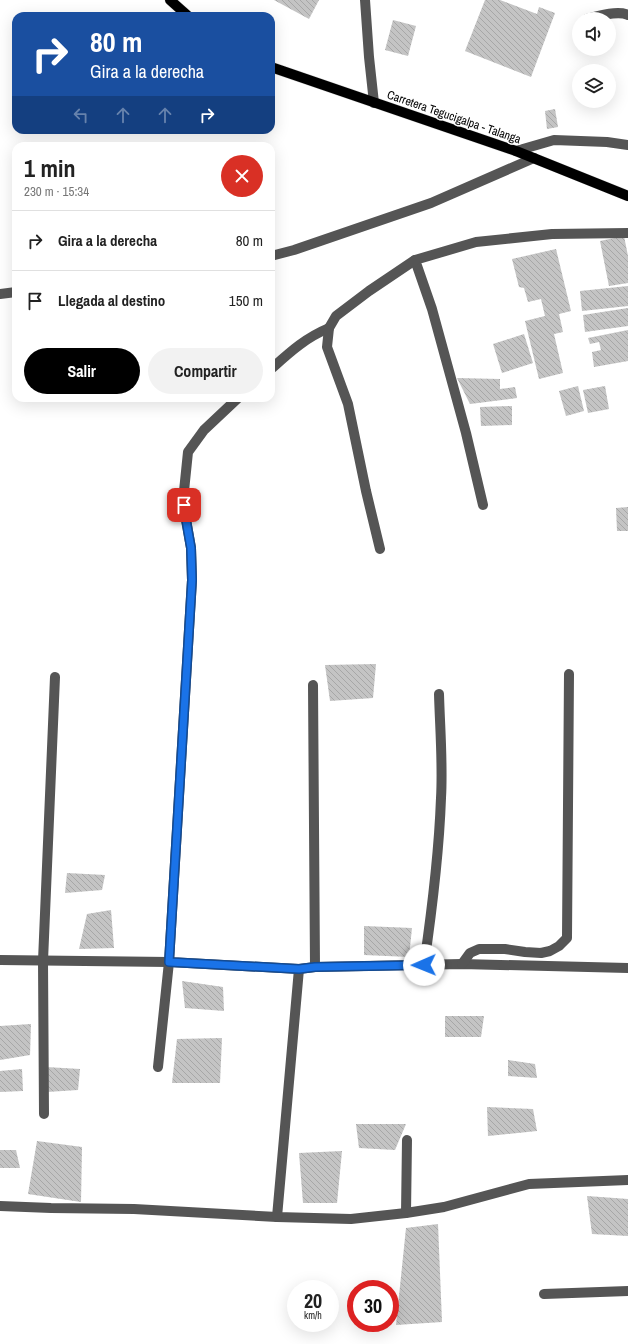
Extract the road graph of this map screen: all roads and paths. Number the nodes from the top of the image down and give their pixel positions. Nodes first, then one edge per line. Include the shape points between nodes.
1 (170, 0) edge
2 (365, 0) edge
3 (184, 12) edge
4 (616, 14) edge
5 (628, 16) edge
6 (275, 68) edge
7 (374, 103) junction
8 (628, 145) edge
9 (516, 151) junction
10 (534, 158) junction
11 (628, 196) edge
12 (628, 233) edge
13 (275, 255) edge
14 (415, 260) junction
15 (12, 292) edge
16 (0, 294) edge
17 (329, 328) junction
18 (275, 365) edge
19 (234, 402) edge
20 (482, 505) dead end
21 (380, 548) dead end
22 (569, 674) dead end
23 (55, 677) dead end
24 (313, 685) dead end
25 (439, 694) dead end
26 (0, 960) edge
27 (43, 961) junction
28 (169, 962) junction
29 (462, 964) junction
30 (424, 965) junction
31 (315, 967) junction
32 (628, 968) edge
33 (299, 969) junction
34 (158, 1066) dead end
35 (44, 1114) dead end
36 (406, 1140) dead end
37 (628, 1180) edge
38 (0, 1206) edge
39 (406, 1213) junction
40 (277, 1217) junction
41 (628, 1291) edge
42 (544, 1294) dead end

1 - 3 main road
2 - 7 street
4 - 5 street
6 - 7 main road, Carretera Tegucigalpa - Talanga
7 - 9 main road, Carretera Tegucigalpa - Talanga
8 - 9 street via 554,140
9 - 10 main road, Carretera Tegucigalpa - Talanga
10 - 11 main road, Carretera Tegucigalpa - Talanga
10 - 13 street via 431,202
12 - 14 street via 552,234 476,242
14 - 17 street via 336,316
14 - 20 street via 432,309 466,433
15 - 16 street
17 - 18 street via 298,345
17 - 21 street via 327,347 348,404
19 - 28 street via 204,430 188,452 184,491 192,580
22 - 29 street via 567,938 550,951 540,953 505,949 479,950 470,953
23 - 27 street
24 - 31 street
25 - 30 street via 442,796 438,865
26 - 27 street
27 - 28 street
27 - 35 street
28 - 33 street
28 - 34 street
29 - 30 street
29 - 32 street
30 - 31 street
31 - 33 street
33 - 40 street
36 - 39 street
37 - 39 street via 529,1184 444,1207
38 - 40 street via 134,1209
39 - 40 street via 351,1219
41 - 42 street

